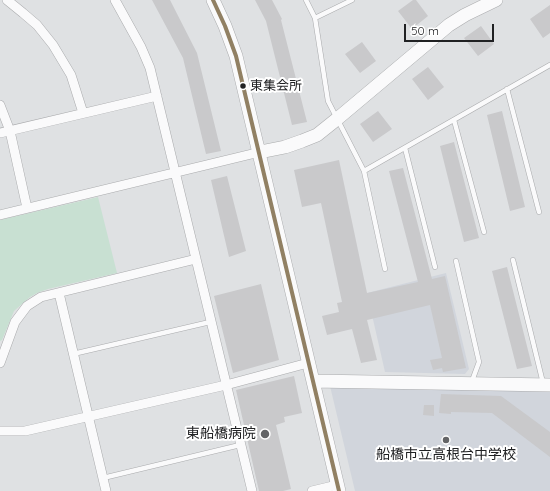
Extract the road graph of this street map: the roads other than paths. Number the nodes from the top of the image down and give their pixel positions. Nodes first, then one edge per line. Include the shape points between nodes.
1 (7, 0) edge
2 (115, 0) edge
3 (214, 0) edge
4 (306, 0) edge
5 (352, 0) edge
6 (496, 0) edge
7 (315, 18) junction
8 (550, 65) edge
9 (507, 89) junction
10 (157, 96) junction
11 (0, 106) edge
12 (83, 113) junction
13 (337, 119) junction
14 (454, 120) junction
15 (10, 131) junction
16 (0, 133) edge
17 (405, 148) junction
18 (260, 152) junction
19 (364, 171) junction
20 (176, 172) junction
21 (27, 208) junction
22 (539, 212) dead end
23 (0, 215) edge
24 (484, 232) dead end
25 (196, 259) junction
26 (513, 260) dead end
27 (456, 261) dead end
28 (435, 267) dead end
29 (385, 269) dead end
30 (59, 293) junction
31 (210, 322) junction
32 (3, 349) edge
33 (73, 354) junction
34 (0, 363) edge
35 (308, 363) junction
36 (313, 381) junction
37 (472, 384) junction
38 (226, 385) junction
39 (547, 385) edge
40 (88, 416) junction
41 (0, 431) edge
42 (240, 445) junction
43 (102, 478) junction
44 (338, 488) edge
45 (106, 491) edge
46 (252, 491) edge
47 (312, 491) edge

1 - 12 street via 37,25 53,45 71,75
2 - 10 street via 141,47 150,68
3 - 18 street via 236,56
4 - 7 lane
5 - 7 lane
6 - 13 street via 449,24
7 - 13 lane via 328,101
8 - 9 lane
9 - 14 lane
9 - 22 lane
10 - 12 street
10 - 20 street
11 - 15 street
12 - 15 street
13 - 18 street via 317,135 302,142
13 - 19 lane
14 - 17 lane
14 - 24 lane
15 - 16 street
15 - 21 street
17 - 19 lane
17 - 28 lane
18 - 20 street
18 - 35 street
19 - 29 lane
20 - 21 street
20 - 25 street
21 - 23 street
25 - 30 street
25 - 31 street
26 - 39 lane
27 - 37 lane via 479,362
30 - 32 street via 41,297 27,306 15,322
30 - 33 street
31 - 33 lane
31 - 38 street
32 - 34 street
33 - 40 street
35 - 36 street
35 - 38 street
36 - 37 street
36 - 44 street
37 - 39 street
38 - 40 street
38 - 42 street
40 - 41 street via 25,431
40 - 43 street
42 - 43 lane
42 - 46 street
43 - 45 street
44 - 47 street

